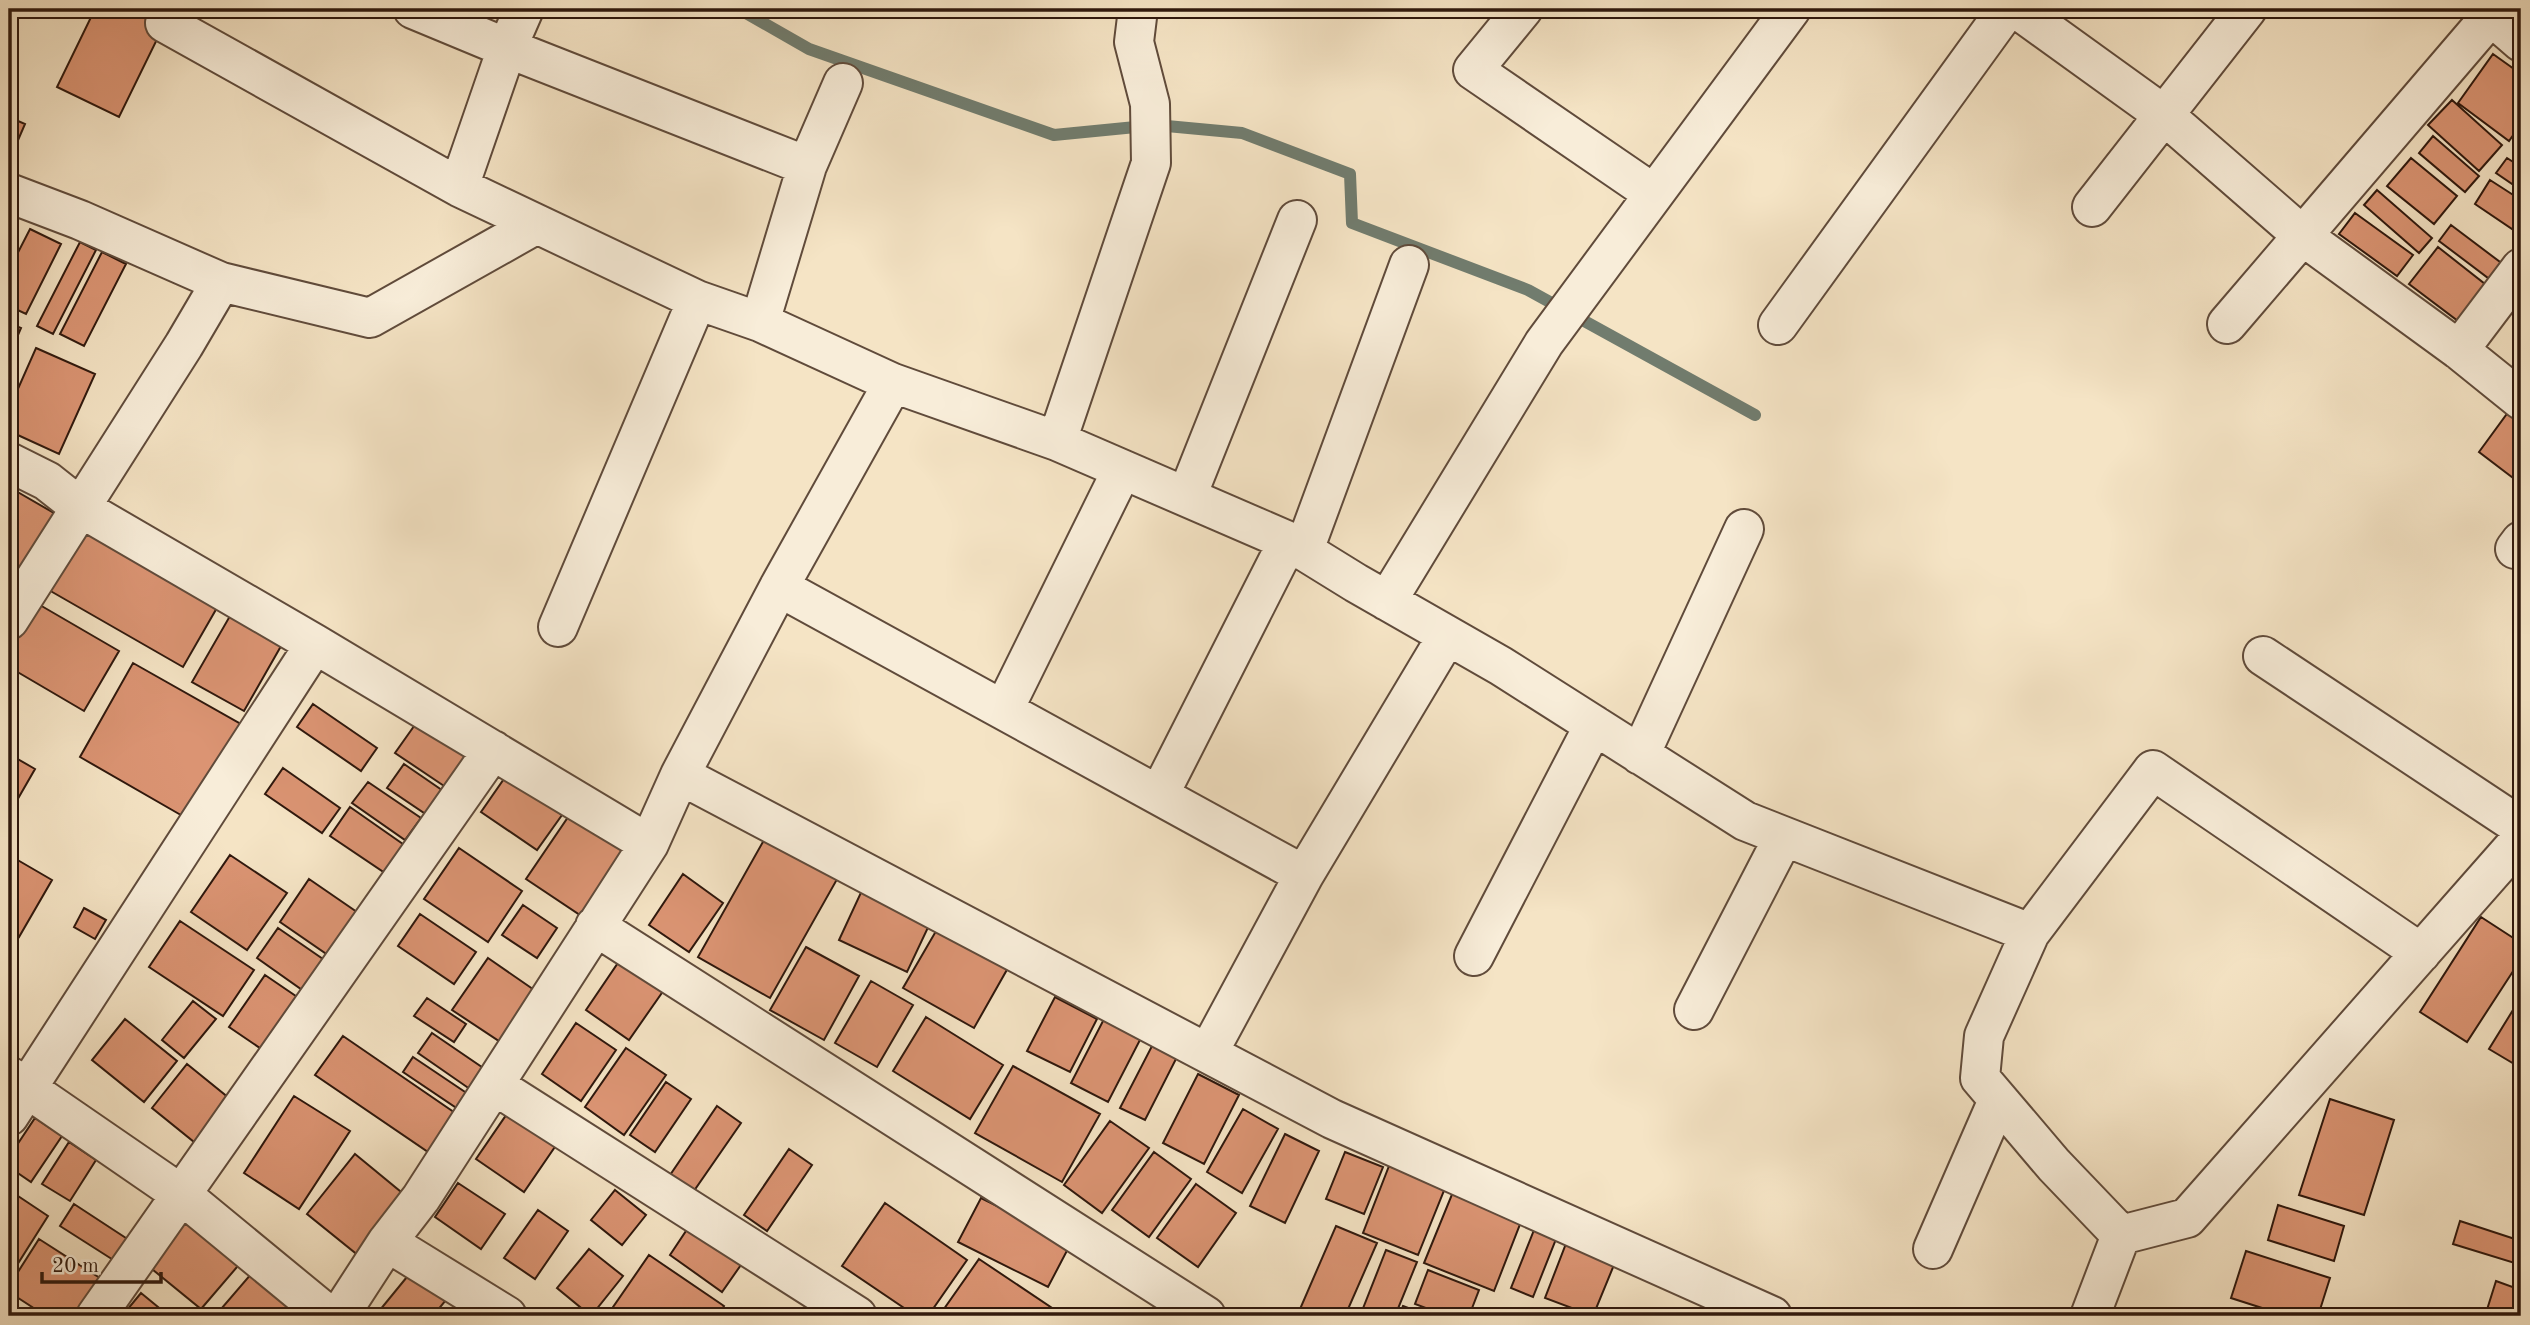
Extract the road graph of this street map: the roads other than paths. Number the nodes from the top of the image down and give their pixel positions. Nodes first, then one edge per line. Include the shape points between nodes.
1 (413, 9) edge
2 (524, 9) edge
3 (1138, 9) edge
4 (1523, 9) edge
5 (1791, 9) edge
6 (2007, 9) edge
7 (2018, 9) edge
8 (2247, 9) edge
9 (2486, 13) edge
10 (165, 23) dead end
11 (2521, 42) edge
12 (507, 48) junction
13 (843, 83) dead end
14 (2164, 115) junction
15 (807, 166) junction
16 (459, 187) junction
17 (9, 192) edge
18 (1654, 194) junction
19 (2092, 207) dead end
20 (1297, 220) dead end
21 (537, 225) junction
22 (2304, 237) junction
23 (1409, 265) dead end
24 (2521, 268) edge
25 (221, 282) junction
26 (697, 300) junction
27 (760, 322) junction
28 (2227, 324) dead end
29 (1778, 325) dead end
30 (2459, 350) junction
31 (893, 383) junction
32 (2521, 400) edge
33 (1057, 441) junction
34 (9, 461) edge
35 (1122, 470) junction
36 (1187, 496) junction
37 (81, 508) junction
38 (1744, 529) dead end
39 (1296, 545) junction
40 (779, 587) junction
41 (1387, 601) junction
42 (9, 620) edge
43 (558, 626) dead end
44 (1447, 636) junction
45 (315, 644) junction
46 (2263, 656) dead end
47 (1004, 709) junction
48 (1594, 726) junction
49 (493, 750) junction
50 (1640, 755) junction
51 (680, 775) junction
52 (1159, 795) junction
53 (2521, 827) edge
54 (1783, 838) junction
55 (2521, 839) edge
56 (649, 844) junction
57 (1304, 875) junction
58 (595, 926) junction
59 (2030, 933) junction
60 (2421, 953) junction
61 (1474, 956) dead end
62 (1694, 1010) dead end
63 (1208, 1053) junction
64 (494, 1085) junction
65 (15, 1094) edge
66 (1998, 1100) junction
67 (182, 1195) junction
68 (2121, 1236) junction
69 (387, 1242) junction
70 (1933, 1249) dead end
71 (96, 1316) edge
72 (329, 1316) edge
73 (339, 1316) edge
74 (507, 1316) edge
75 (857, 1316) edge
76 (1206, 1316) edge
77 (1772, 1316) edge
78 (2090, 1316) edge

1 - 12 street
2 - 12 street
3 - 33 street via 1134,42 1150,104 1151,163
4 - 18 street via 1473,70
5 - 18 street
6 - 29 street
7 - 14 street
8 - 14 street
9 - 11 street
9 - 22 street
10 - 16 street
12 - 15 street
12 - 16 street
13 - 15 street
14 - 19 street
14 - 22 street
15 - 27 street
16 - 21 street
17 - 25 street
18 - 41 street via 1555,328
20 - 36 street
21 - 25 street via 370,318
21 - 26 street
22 - 28 street
22 - 30 street
23 - 39 street
24 - 30 street
25 - 37 street
26 - 27 street
26 - 43 street
27 - 31 street
30 - 32 street
31 - 33 street
31 - 40 street
33 - 35 street
34 - 37 street via 47,481
35 - 36 street
35 - 47 street
36 - 39 street
37 - 42 street
37 - 45 street
38 - 50 street
39 - 41 street
39 - 52 street
40 - 47 street
40 - 51 street
41 - 44 street
44 - 48 street
44 - 57 street
45 - 49 street
45 - 65 street
46 - 53 street
47 - 52 street
48 - 50 street
48 - 61 street
49 - 56 street
49 - 67 street
50 - 54 street via 1745,821
51 - 56 street
51 - 63 street
52 - 57 street
54 - 59 street
54 - 62 street
55 - 60 street
56 - 58 street
57 - 63 street
58 - 64 street
58 - 76 street
59 - 60 street via 2153,770
59 - 66 street via 1984,1036 1980,1078
60 - 68 street via 2187,1218
63 - 77 street via 1332,1119
64 - 69 street
64 - 75 street
65 - 67 street
66 - 68 street
66 - 70 street
67 - 71 street
67 - 72 street
68 - 78 street
69 - 73 street
69 - 74 street

